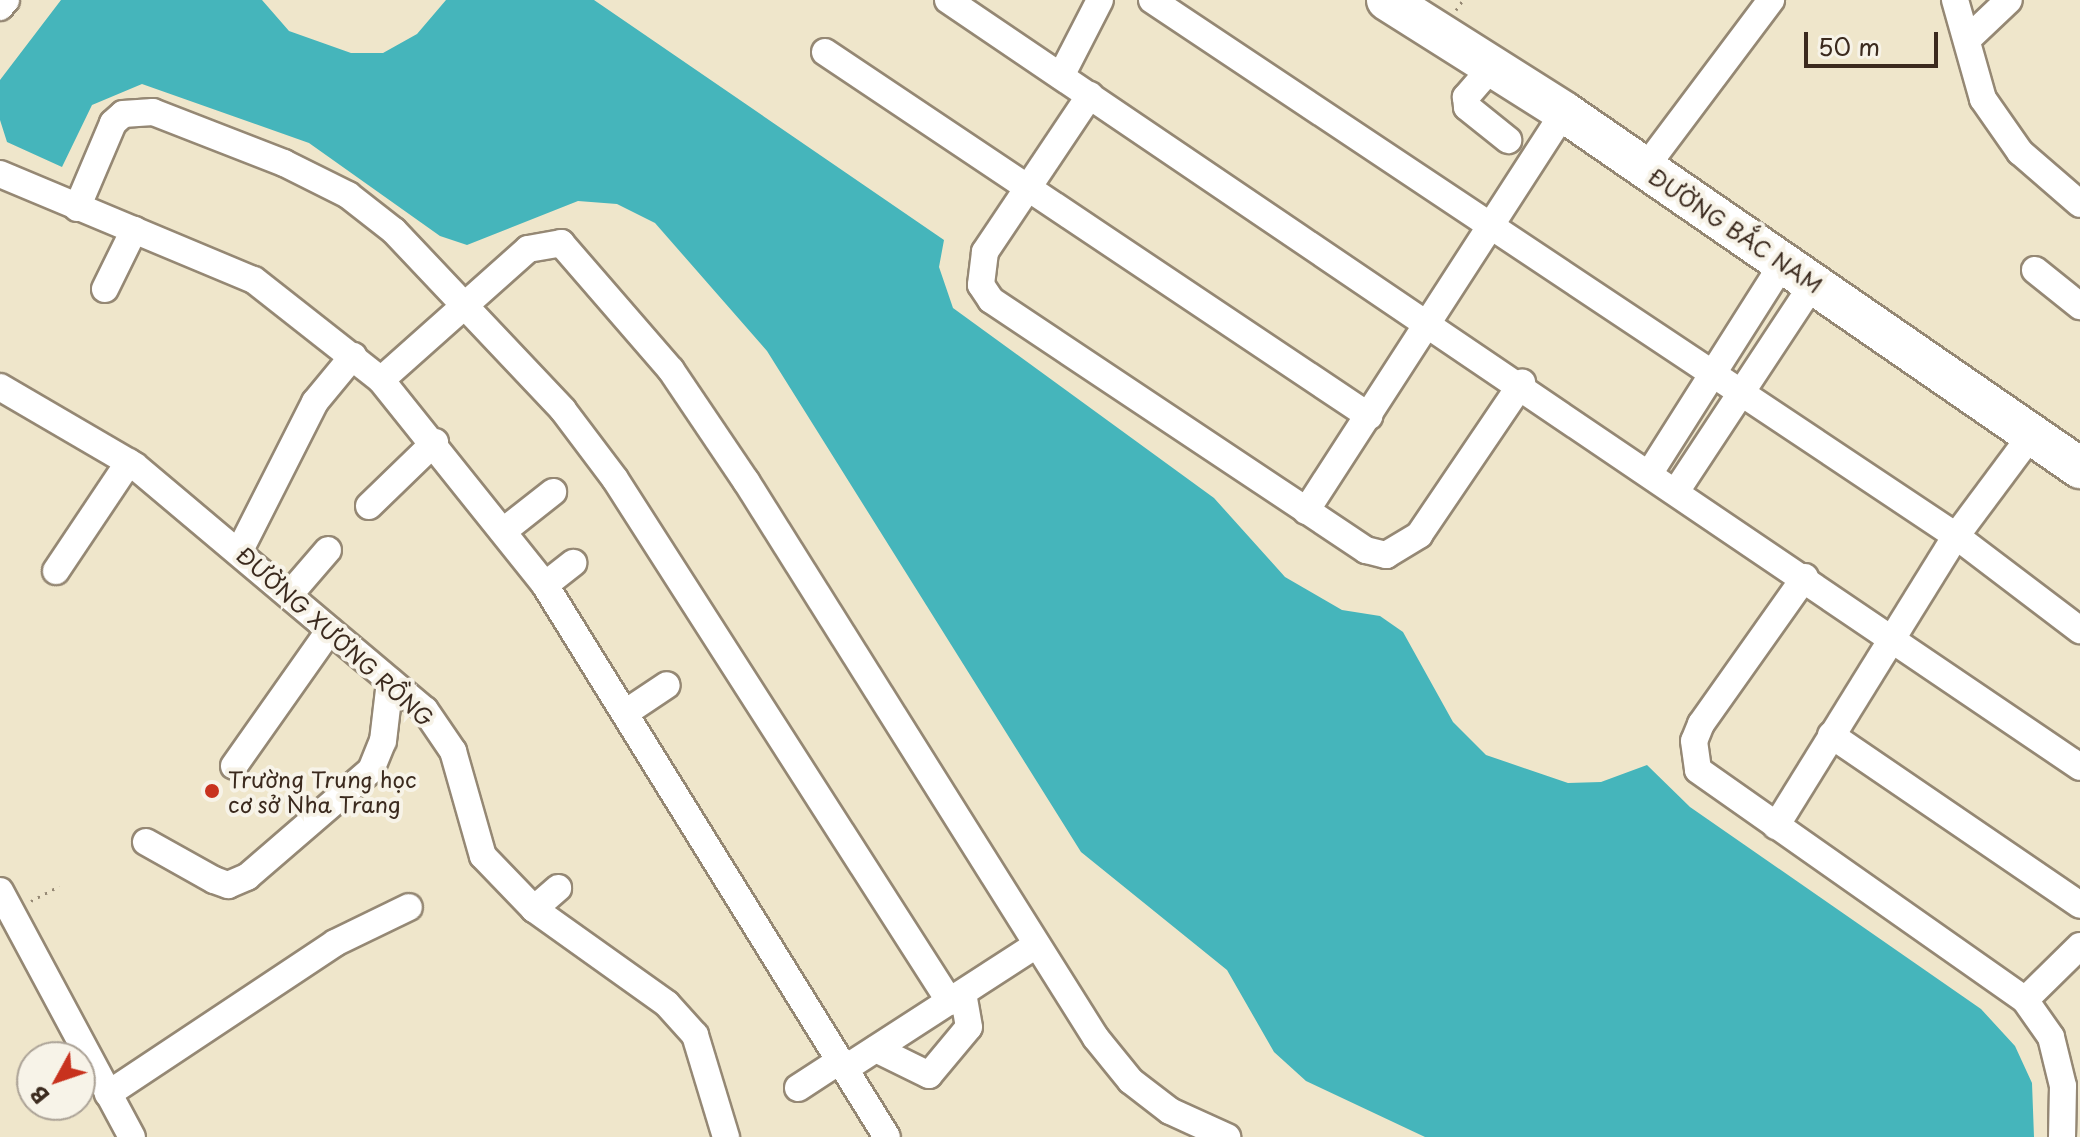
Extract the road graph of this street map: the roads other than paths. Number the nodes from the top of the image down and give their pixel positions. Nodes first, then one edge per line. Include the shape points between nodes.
1 (6, 0) edge
2 (948, 0) edge
3 (1100, 0) edge
4 (1152, 0) edge
5 (1387, 0) edge
6 (1771, 0) edge
7 (2009, 0) edge
8 (1963, 3) edge
9 (0, 7) edge
10 (1971, 36) junction
11 (825, 52) dead end
12 (1492, 67) junction
13 (1061, 76) junction
14 (1090, 95) junction
15 (1564, 112) junction
16 (1508, 140) dead end
17 (1645, 168) junction
18 (0, 174) edge
19 (1026, 187) junction
20 (2080, 204) edge
21 (77, 208) junction
22 (1490, 226) junction
23 (134, 230) junction
24 (2035, 270) dead end
25 (1798, 272) junction
26 (105, 289) dead end
27 (466, 304) junction
28 (2080, 306) edge
29 (1431, 321) junction
30 (353, 356) junction
31 (1714, 375) junction
32 (381, 380) junction
33 (1522, 383) junction
34 (0, 387) edge
35 (1741, 394) junction
36 (1369, 416) junction
37 (2032, 434) junction
38 (435, 442) junction
39 (129, 462) junction
40 (2080, 468) edge
41 (1651, 471) junction
42 (1677, 490) junction
43 (553, 492) dead end
44 (369, 506) dead end
45 (1306, 511) junction
46 (506, 529) junction
47 (1956, 536) junction
48 (240, 550) junction
49 (328, 550) dead end
50 (573, 563) dead end
51 (56, 571) dead end
52 (1805, 577) junction
53 (545, 585) junction
54 (290, 594) junction
55 (330, 630) junction
56 (2080, 630) edge
57 (1895, 635) junction
58 (390, 681) junction
59 (667, 685) dead end
60 (625, 713) junction
61 (1831, 735) junction
62 (234, 766) dead end
63 (2080, 767) edge
64 (1776, 826) junction
65 (146, 842) dead end
66 (558, 888) dead end
67 (6, 901) edge
68 (2080, 905) edge
69 (409, 907) dead end
70 (534, 909) junction
71 (2080, 946) edge
72 (1033, 947) junction
73 (956, 998) junction
74 (2025, 1000) junction
75 (876, 1049) junction
76 (843, 1064) junction
77 (798, 1088) dead end
78 (108, 1094) junction
79 (883, 1135) edge
80 (132, 1137) edge
81 (726, 1137) edge
82 (1227, 1137) edge
83 (2062, 1137) edge

1 - 9 street
2 - 13 street
3 - 13 street
4 - 22 street
5 - 12 highway, ĐƯỜNG BẮC NAM
6 - 17 street
7 - 10 street
8 - 10 street
10 - 20 street via 1983,99 2020,152
11 - 19 street
12 - 15 highway, ĐƯỜNG BẮC NAM
12 - 16 street via 1466,97 1467,107
13 - 14 street
14 - 19 street
14 - 29 street
15 - 17 highway, ĐƯỜNG BẮC NAM
15 - 22 street
17 - 25 highway, ĐƯỜNG BẮC NAM
18 - 21 street
19 - 36 street
19 - 45 street via 985,252 981,285 991,300
21 - 23 street
21 - 27 street via 113,123 123,114 153,112 348,195
22 - 29 street
22 - 31 street
23 - 26 street
23 - 30 street via 254,280
24 - 28 street
25 - 31 street
25 - 35 street
25 - 37 highway, ĐƯỜNG BẮC NAM
27 - 32 street
27 - 72 street via 540,241 561,243 578,258 671,370 746,481
27 - 73 street via 615,479
29 - 33 street
29 - 36 street
30 - 32 street
30 - 48 street via 315,402
31 - 35 street
31 - 41 street
32 - 38 street
33 - 41 street
33 - 45 street via 1419,535 1402,550 1366,550
34 - 39 street, ĐƯỜNG XƯƠNG RỒNG
35 - 42 street
35 - 47 street
36 - 45 street
37 - 40 highway, ĐƯỜNG BẮC NAM
37 - 47 street
38 - 44 street
38 - 46 street
39 - 48 street, ĐƯỜNG XƯƠNG RỒNG
39 - 51 street
41 - 42 street
42 - 52 street
43 - 46 street
46 - 53 street
47 - 56 street
47 - 57 street
48 - 54 street, ĐƯỜNG XƯƠNG RỒNG
49 - 54 street
50 - 53 street
52 - 57 street
52 - 64 street via 1694,741 1698,770
53 - 60 street
54 - 55 street, ĐƯỜNG XƯƠNG RỒNG
55 - 58 street, ĐƯỜNG XƯƠNG RỒNG
55 - 62 street
57 - 61 street
57 - 63 street
58 - 65 street via 383,741 371,770 247,877 228,885
58 - 70 street, ĐƯỜNG XƯƠNG RỒNG via 441,730 483,856
59 - 60 street
60 - 76 street
61 - 64 street
61 - 68 street
64 - 74 street
66 - 70 street
67 - 78 street
69 - 78 street via 335,943
70 - 81 street, ĐƯỜNG XƯƠNG RỒNG via 667,1004 695,1035
71 - 74 street
72 - 73 street
72 - 82 street via 1131,1081 1170,1111
73 - 75 street
73 - 75 street via 969,1027 929,1075
74 - 83 street via 2051,1037 2063,1086
75 - 76 street
76 - 77 street
76 - 79 street
78 - 80 street

